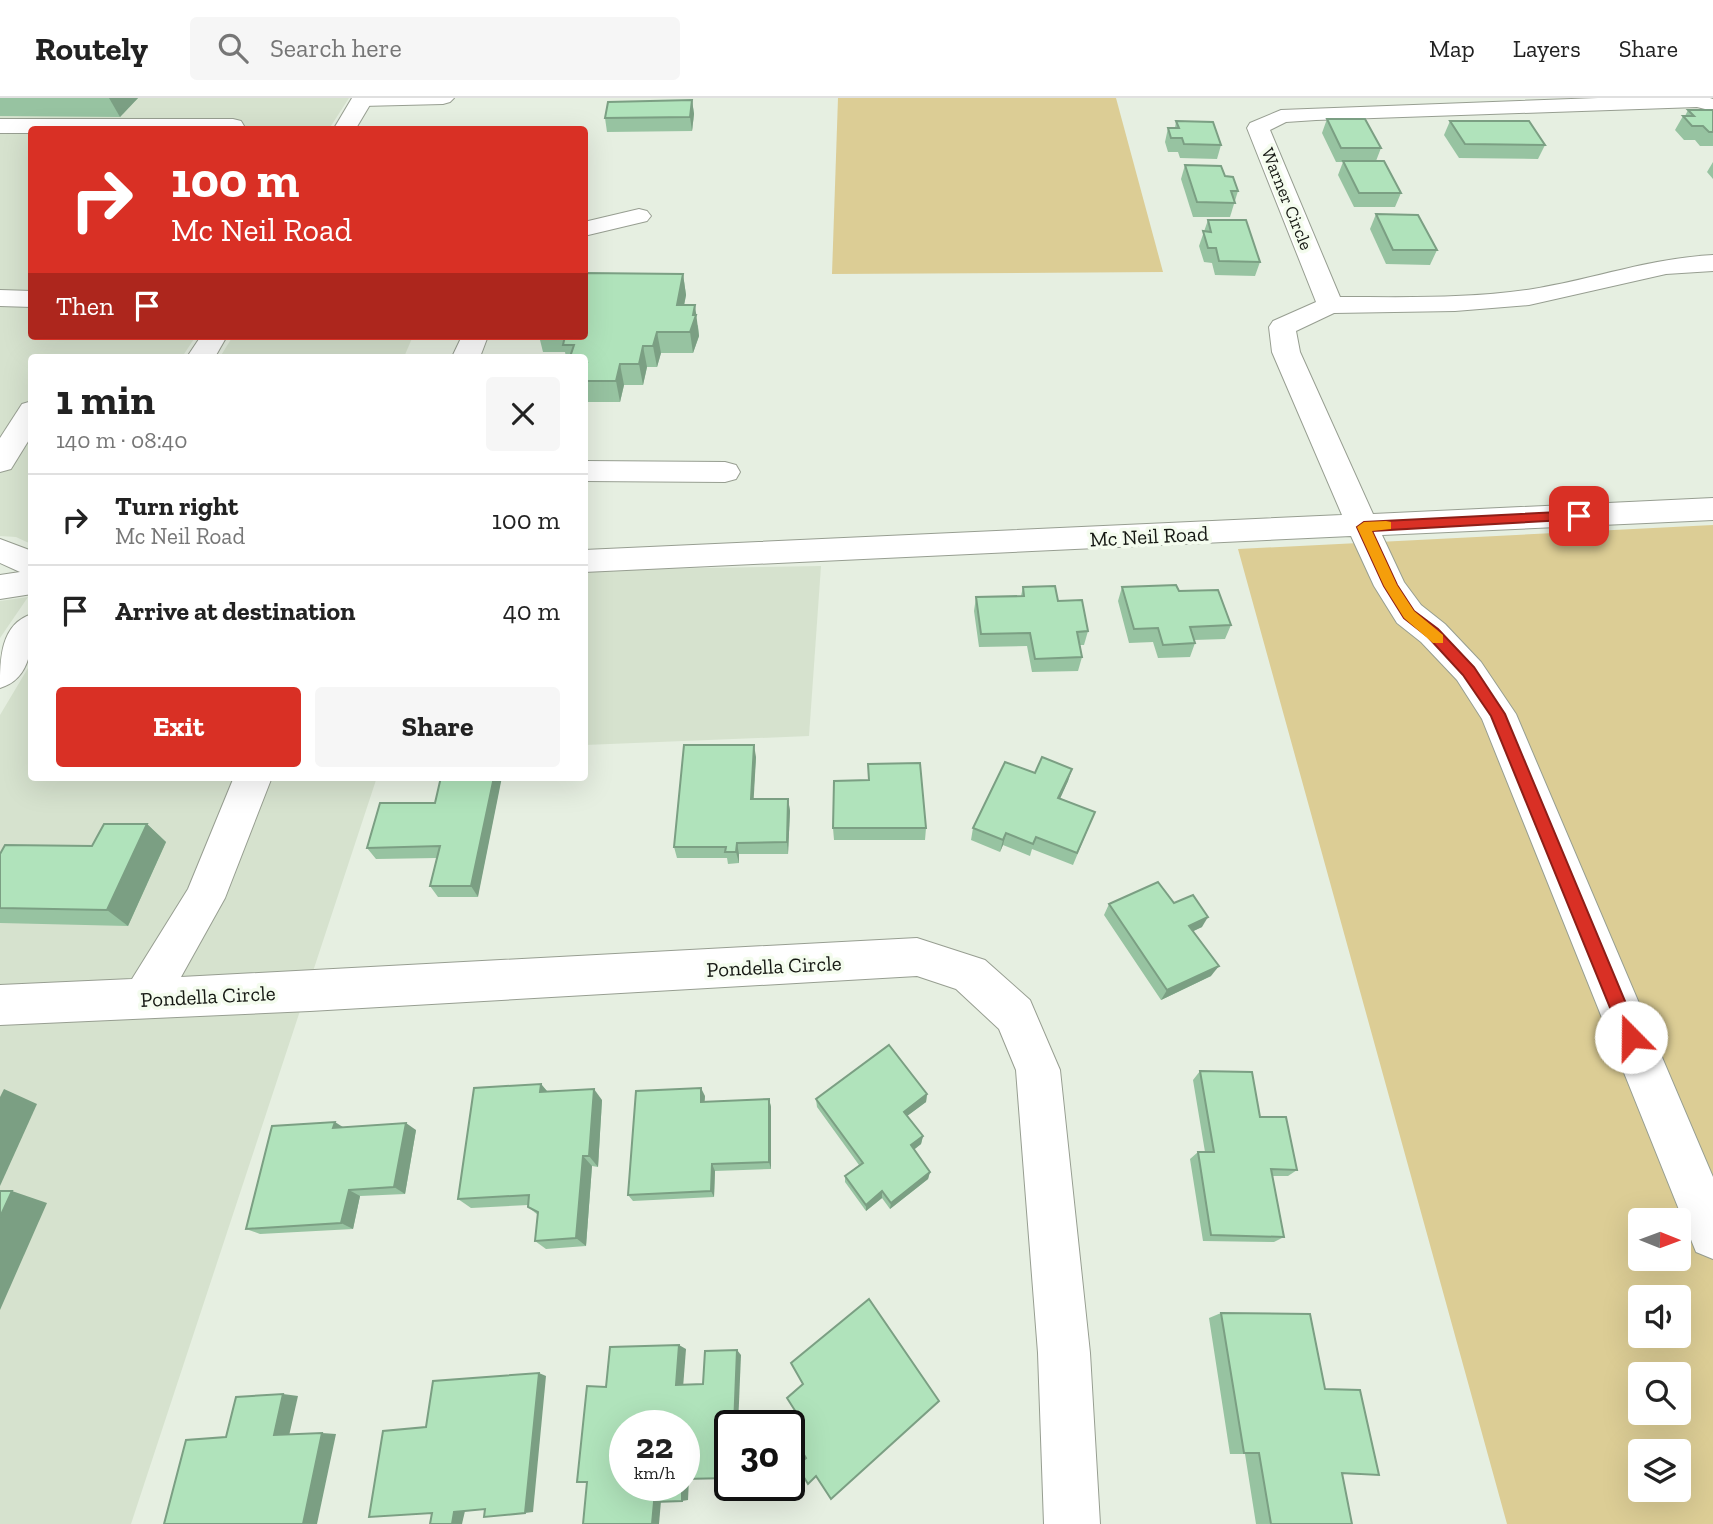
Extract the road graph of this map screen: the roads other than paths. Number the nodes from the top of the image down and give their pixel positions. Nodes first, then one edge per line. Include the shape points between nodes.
1 (443, 98) edge
2 (363, 99) edge
3 (1713, 105) edge
4 (0, 126) edge
5 (28, 126) edge
6 (28, 126) edge
7 (233, 126) edge
8 (346, 126) edge
9 (639, 216) dead end
10 (588, 228) edge
11 (1713, 263) edge
12 (0, 298) edge
13 (28, 299) edge
14 (1330, 305) junction
15 (28, 416) edge
16 (0, 462) edge
17 (588, 471) edge
18 (724, 472) dead end
19 (1713, 509) edge
20 (1364, 527) junction
21 (0, 550) edge
22 (588, 561) edge
23 (28, 562) edge
24 (28, 583) edge
25 (0, 587) edge
26 (28, 632) edge
27 (0, 675) edge
28 (251, 781) edge
29 (144, 999) junction
30 (0, 1005) edge
31 (1713, 1235) edge
32 (1072, 1524) edge

1 - 2 street
2 - 8 street
3 - 14 street, Warner Circle via 1697,101 1281,116 1258,128
4 - 6 street
5 - 7 street
9 - 10 street
11 - 14 street via 1652,269 1528,297
12 - 13 street
14 - 20 street via 1282,327 1286,352 1312,416
15 - 16 street
17 - 18 street
19 - 20 street, Mc Neil Road
20 - 22 street, Mc Neil Road
20 - 31 street via 1390,586 1409,614 1469,671 1498,714
21 - 23 street
24 - 25 street
26 - 27 street
28 - 29 street via 205,898
29 - 30 street, Pondella Circle
29 - 32 street, Pondella Circle via 917,957 970,974 1015,1015 1038,1070 1064,1353

